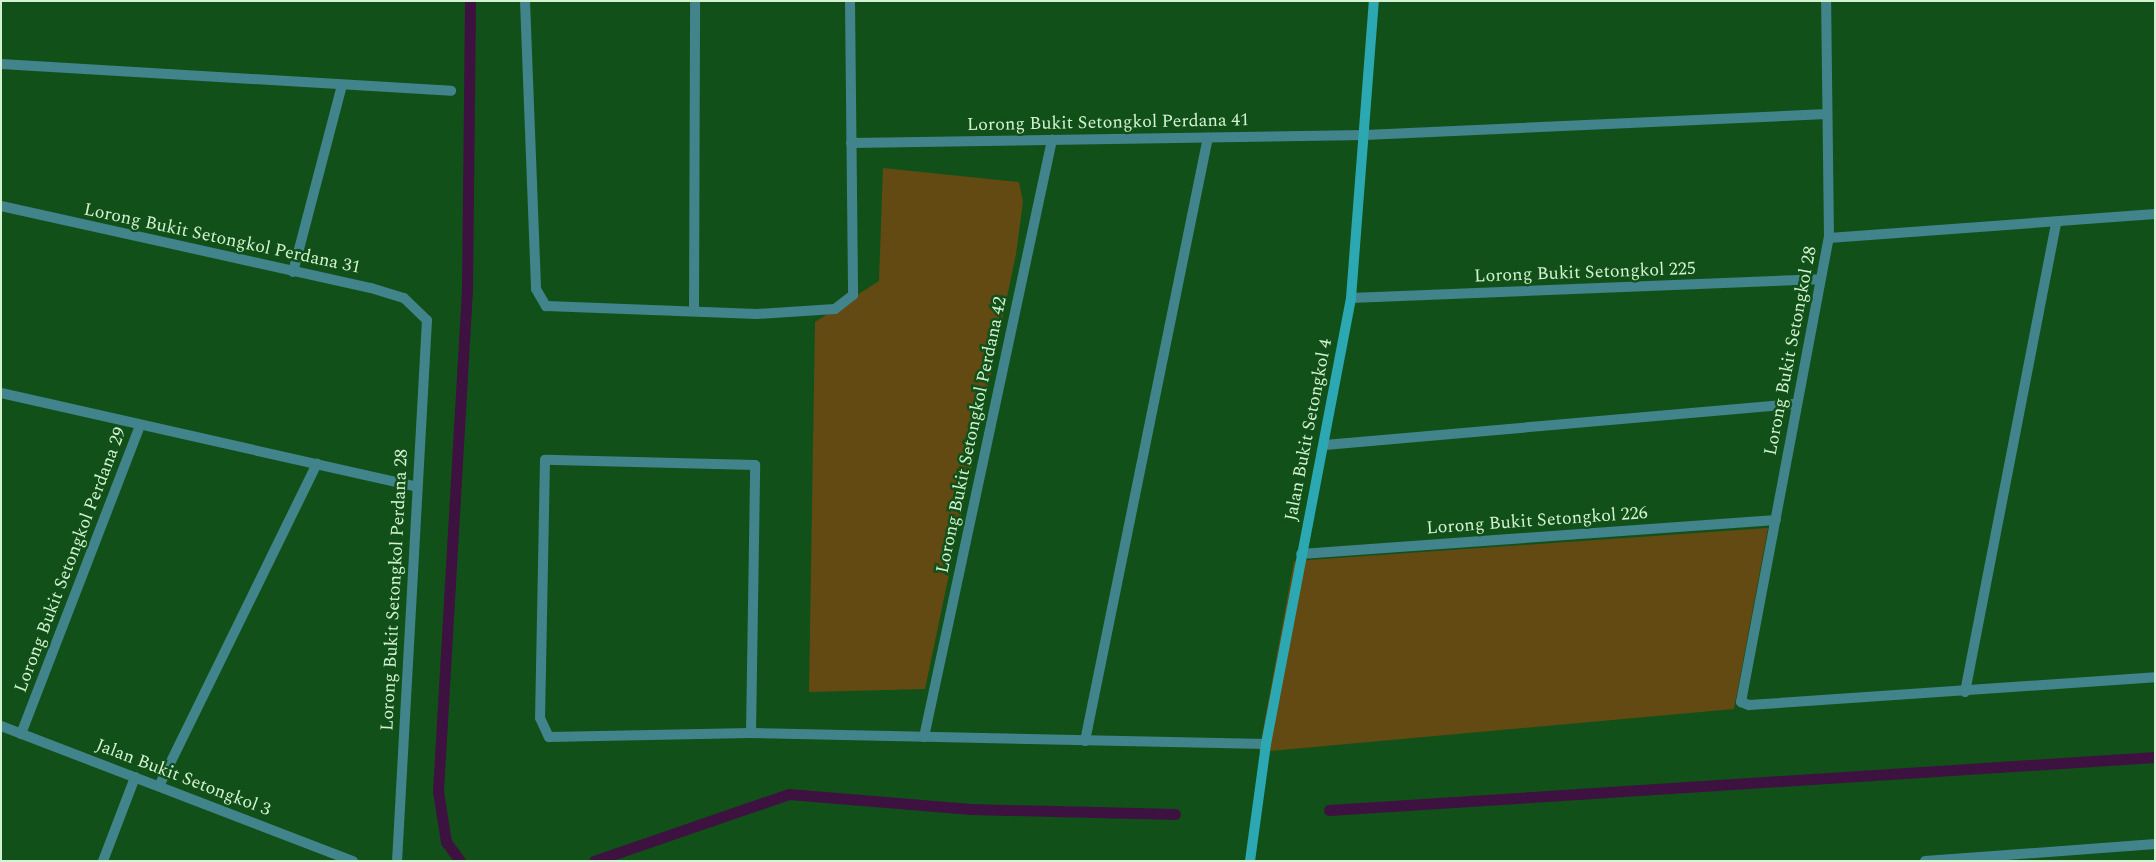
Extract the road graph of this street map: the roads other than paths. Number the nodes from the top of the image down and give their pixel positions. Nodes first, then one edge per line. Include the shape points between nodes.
1 (524, 1) edge
2 (695, 1) edge
3 (850, 1) edge
4 (1374, 1) edge
5 (1826, 1) edge
6 (1, 64) edge
7 (342, 85) junction
8 (451, 91) dead end
9 (1827, 114) junction
10 (1366, 135) junction
11 (1208, 137) junction
12 (1052, 140) junction
13 (851, 143) junction
14 (1, 206) edge
15 (2155, 214) edge
16 (2056, 222) junction
17 (1828, 238) junction
18 (293, 272) junction
19 (1821, 279) junction
20 (1351, 298) junction
21 (694, 311) junction
22 (427, 320) joint
23 (1, 393) edge
24 (1797, 404) junction
25 (140, 424) junction
26 (1325, 445) junction
27 (317, 464) junction
28 (417, 487) junction
29 (1776, 520) junction
30 (1301, 554) junction
31 (2155, 677) edge
32 (1965, 692) junction
33 (1, 726) edge
34 (751, 733) junction
35 (21, 734) junction
36 (924, 737) junction
37 (1085, 741) junction
38 (1266, 744) junction
39 (135, 777) junction
40 (160, 786) junction
41 (2155, 844) edge
42 (104, 861) edge
43 (353, 861) edge
44 (397, 861) edge
45 (1250, 861) edge
46 (1925, 861) edge

1 - 21 street via 536,289 546,306
2 - 21 street
3 - 13 street
4 - 10 street, Jalan Bukit Setongkol 4
5 - 9 street, Lorong Bukit Setongkol 28
6 - 7 street
7 - 8 street
7 - 18 street
9 - 10 street, Lorong Bukit Setongkol Perdana 41
9 - 17 street, Lorong Bukit Setongkol 28
10 - 11 street, Lorong Bukit Setongkol Perdana 41
10 - 20 street, Jalan Bukit Setongkol 4
11 - 12 street, Lorong Bukit Setongkol Perdana 41
11 - 37 street
12 - 13 street, Lorong Bukit Setongkol Perdana 41
12 - 36 street, Lorong Bukit Setongkol Perdana 42
13 - 21 street via 852,295 835,309 757,314
14 - 18 street, Lorong Bukit Setongkol Perdana 31
15 - 16 street
16 - 17 street
16 - 32 street
17 - 19 street, Lorong Bukit Setongkol 28
18 - 22 street, Lorong Bukit Setongkol Perdana 31 via 404,298
19 - 20 street, Lorong Bukit Setongkol 225
19 - 24 street, Lorong Bukit Setongkol 28
20 - 26 street, Jalan Bukit Setongkol 4
22 - 28 street, Lorong Bukit Setongkol Perdana 28
23 - 25 street
24 - 26 street
24 - 29 street, Lorong Bukit Setongkol 28
25 - 27 street
25 - 35 street, Lorong Bukit Setongkol Perdana 29
26 - 30 street, Jalan Bukit Setongkol 4
27 - 28 street
27 - 40 street
28 - 44 street, Lorong Bukit Setongkol Perdana 28
29 - 30 street, Lorong Bukit Setongkol 226
29 - 32 street, Lorong Bukit Setongkol 28 via 1741,702 1749,705
30 - 38 street, Jalan Bukit Setongkol 4
31 - 32 street
33 - 35 street, Jalan Bukit Setongkol 3
34 - 34 street via 549,737 541,729 545,460 755,465
34 - 36 street
35 - 39 street, Jalan Bukit Setongkol 3
36 - 37 street
37 - 38 street
38 - 45 street, Jalan Bukit Setongkol 4
39 - 40 street, Jalan Bukit Setongkol 3
39 - 42 street
40 - 43 street, Jalan Bukit Setongkol 3
41 - 46 street

